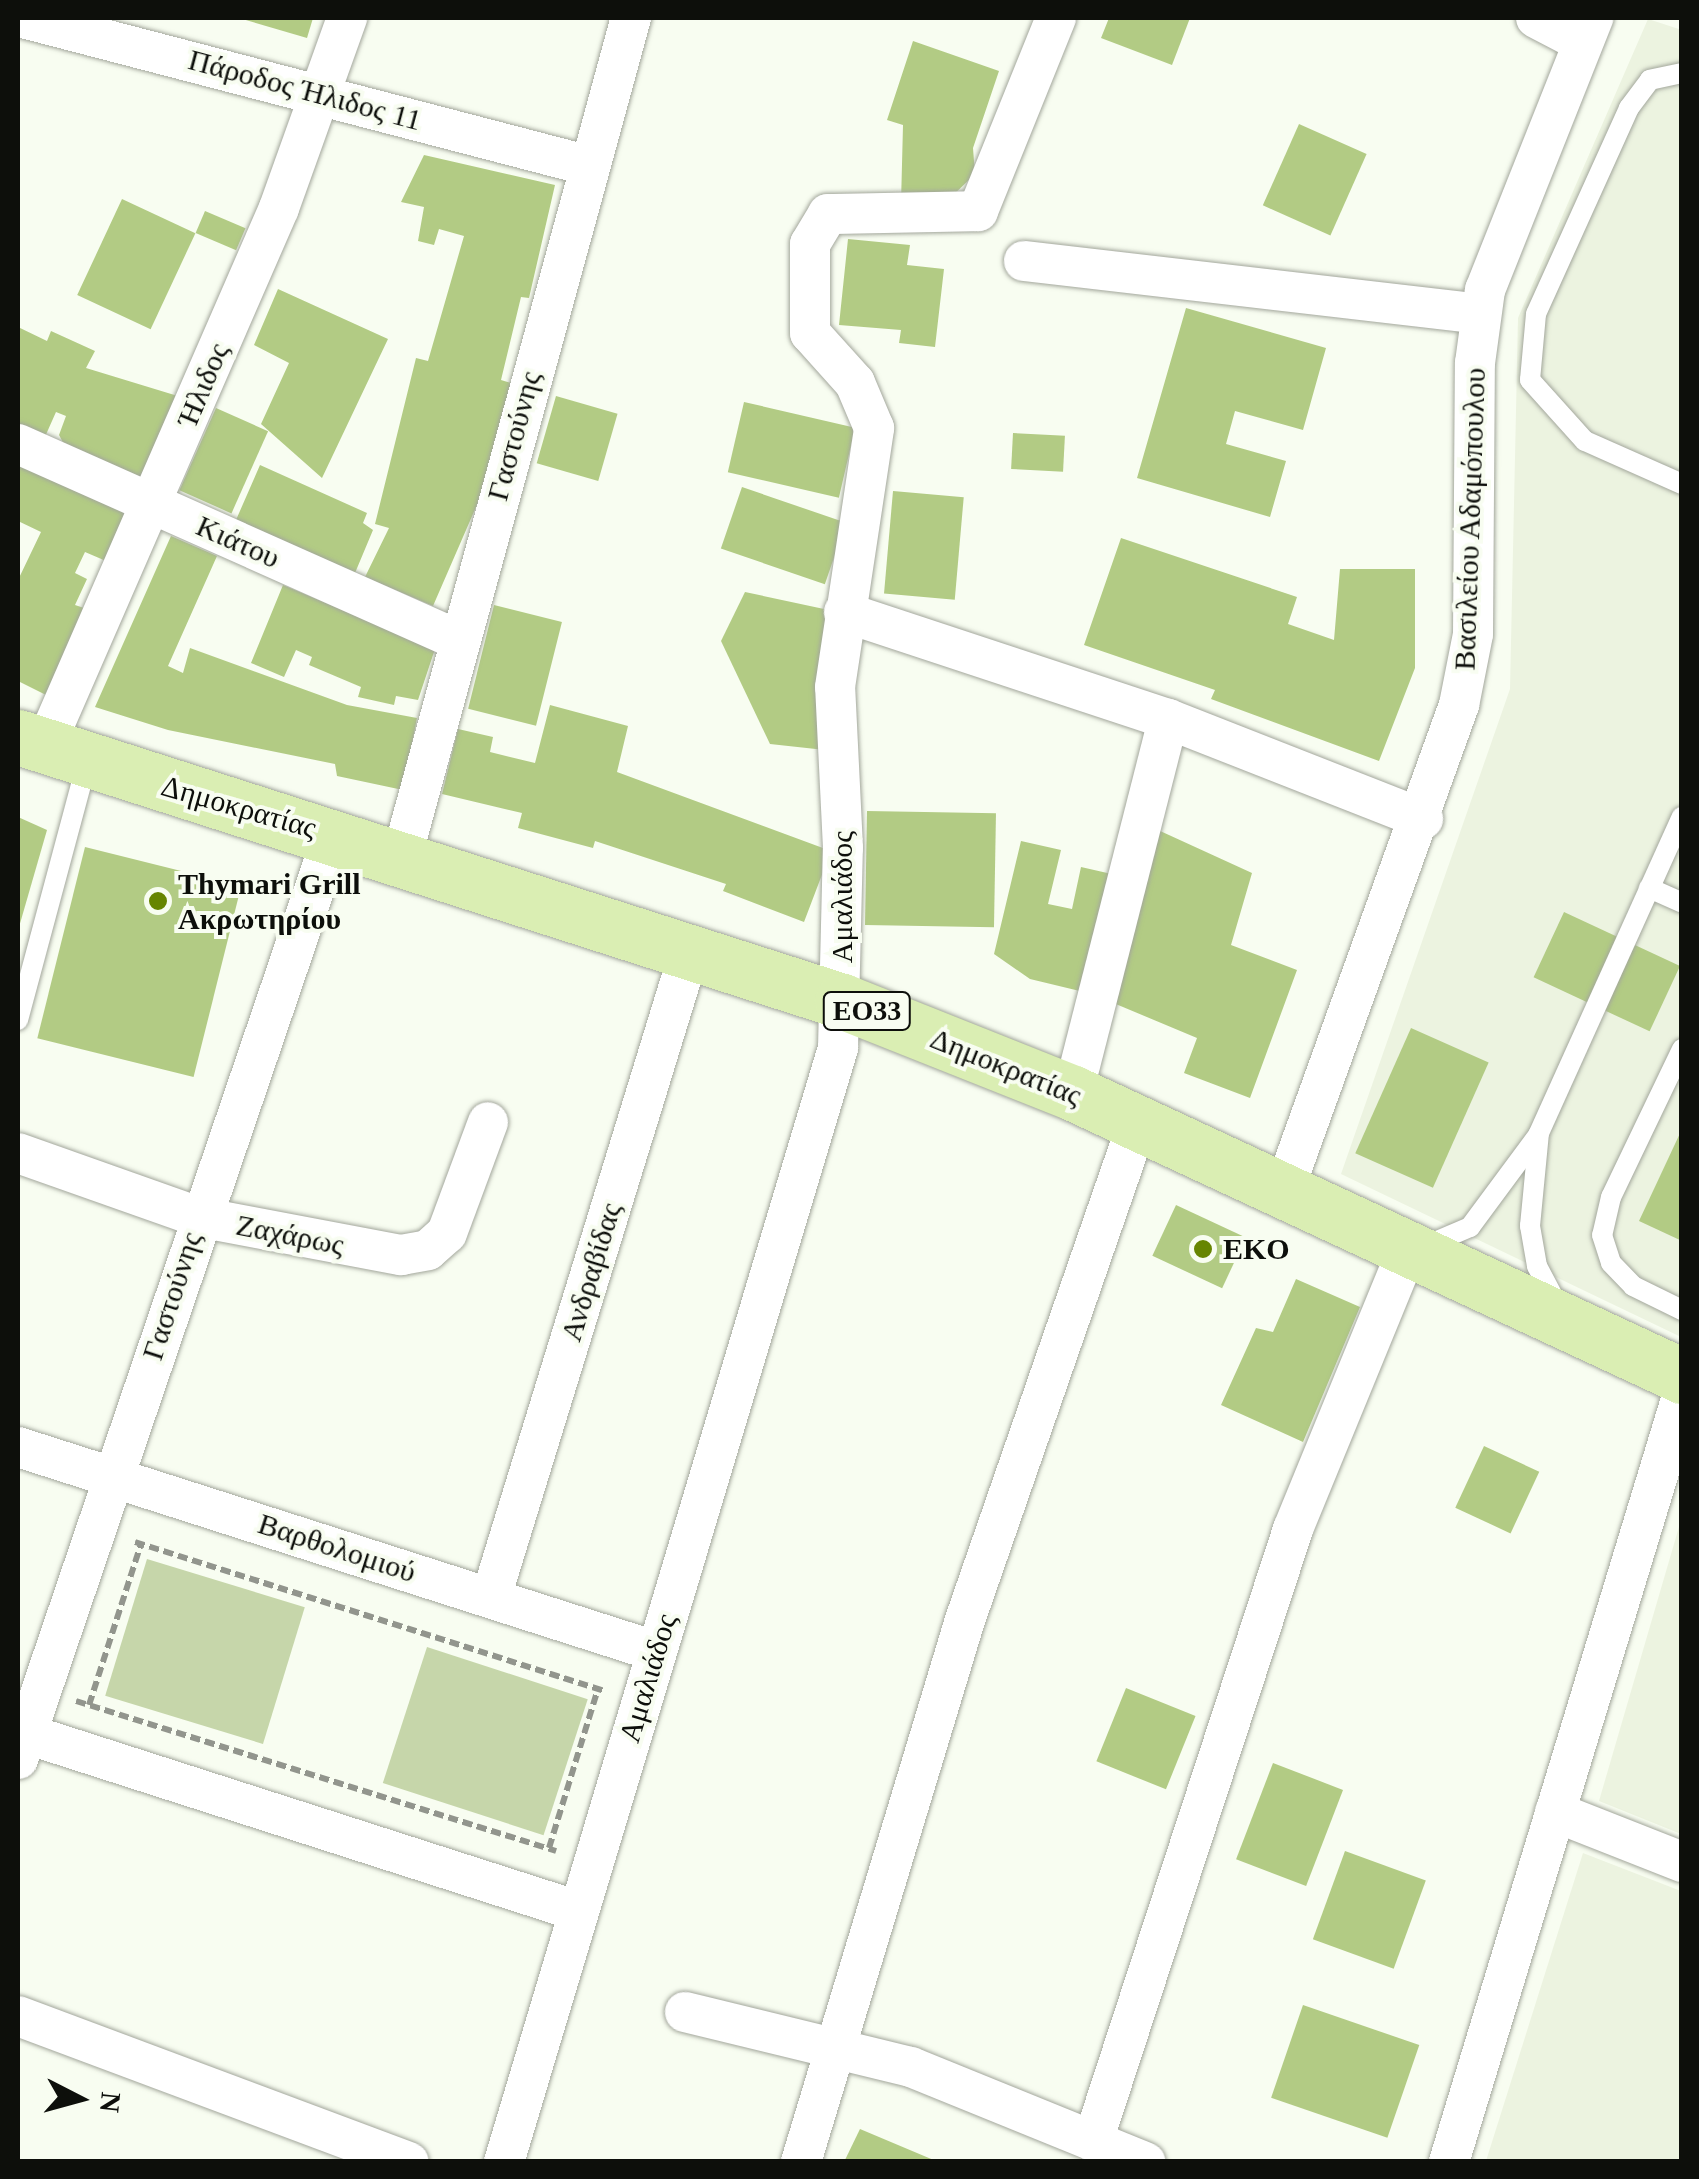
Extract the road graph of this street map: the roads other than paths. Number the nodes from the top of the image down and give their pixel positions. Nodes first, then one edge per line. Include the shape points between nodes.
1 (23, 18) edge
2 (347, 18) edge
3 (631, 18) edge
4 (1056, 18) edge
5 (1536, 18) edge
6 (1588, 30) edge
7 (1682, 73) edge
8 (323, 94) junction
9 (586, 165) junction
10 (1024, 261) dead end
11 (1480, 314) junction
12 (18, 444) edge
13 (1682, 484) edge
14 (152, 504) junction
15 (844, 612) junction
16 (459, 640) junction
17 (1168, 719) junction
18 (50, 749) edge
19 (1682, 817) edge
20 (1423, 819) junction
21 (333, 835) junction
22 (402, 856) junction
23 (1649, 888) junction
24 (1682, 903) edge
25 (690, 947) junction
26 (842, 1001) junction
27 (18, 1020) edge
28 (1682, 1049) edge
29 (1073, 1093) junction
30 (488, 1122) dead end
31 (1138, 1122) junction
32 (1539, 1133) junction
33 (18, 1153) edge
34 (1284, 1190) junction
35 (199, 1217) junction
36 (1408, 1248) junction
37 (1682, 1310) edge
38 (1567, 1323) junction
39 (1682, 1376) edge
40 (1682, 1396) edge
41 (18, 1447) edge
42 (112, 1477) junction
43 (491, 1597) junction
44 (656, 1651) junction
45 (22, 1747) edge
46 (1555, 1812) junction
47 (1682, 1862) edge
48 (578, 1911) junction
49 (685, 2012) dead end
50 (18, 2016) edge
51 (832, 2050) junction
52 (1093, 2141) junction
53 (408, 2162) edge
54 (504, 2162) edge
55 (801, 2162) edge
56 (1144, 2162) edge
57 (1448, 2162) edge

1 - 8 street, Πάροδος Ήλιδος 11
2 - 8 street, Ήλιδος
3 - 9 street, Γαστούνης
4 - 15 street, Αμαλιάδος via 978,211 828,214 810,244 810,334 855,382 874,428 872,480
5 - 6 street
6 - 11 street, Βασιλείου Αδαμόπουλου via 1508,221
7 - 13 lane via 1650,80 1629,108 1536,314 1530,380 1584,441
8 - 9 street, Πάροδος Ήλιδος 11
8 - 14 street, Ήλιδος
9 - 16 street, Γαστούνης
10 - 11 street
11 - 20 street, Βασιλείου Αδαμόπουλου via 1470,659
12 - 14 street, Κιάτου
14 - 16 street, Κιάτου
14 - 18 street, Ήλιδος
15 - 17 street
15 - 26 street, Αμαλιάδος via 835,686
16 - 22 street, Γαστούνης
17 - 20 street
17 - 29 street
18 - 21 main road, Δημοκρατίας / ΕΟ33
18 - 27 lane
19 - 23 lane
20 - 34 street, Βασιλείου Αδαμόπουλου
21 - 22 main road, Δημοκρατίας / ΕΟ33
21 - 35 street, Γαστούνης
22 - 25 main road, Δημοκρατίας / ΕΟ33
23 - 24 lane
23 - 32 lane
25 - 26 main road, Δημοκρατίας / ΕΟ33
25 - 43 street, Ανδραβίδας
26 - 29 main road, Δημοκρατίας / ΕΟ33
26 - 44 street, Αμαλιάδος via 833,1070
28 - 37 lane via 1611,1197 1602,1235 1611,1263 1633,1286
29 - 31 main road, Δημοκρατίας / ΕΟ33
30 - 35 street, Ζαχάρως via 447,1234 428,1250 401,1256
31 - 34 main road, Δημοκρατίας / ΕΟ33
31 - 51 street via 965,1620
32 - 36 lane via 1470,1227
32 - 38 lane via 1530,1226 1537,1266
33 - 35 street, Ζαχάρως
34 - 36 main road, Δημοκρατίας / ΕΟ33
35 - 42 street, Γαστούνης
36 - 38 main road, Δημοκρατίας / ΕΟ33
36 - 52 street via 1293,1529
38 - 39 main road, Δημοκρατίας / ΕΟ33
40 - 46 street
41 - 42 street, Βαρθολομιού
42 - 43 street, Βαρθολομιού
42 - 45 street, Γαστούνης
43 - 44 street, Βαρθολομιού
44 - 48 street, Αμαλιάδος
45 - 48 street
46 - 47 street
46 - 57 street
48 - 54 street, Αμαλιάδος
49 - 51 street
50 - 53 street
51 - 52 street via 911,2067
51 - 55 street
52 - 56 street

